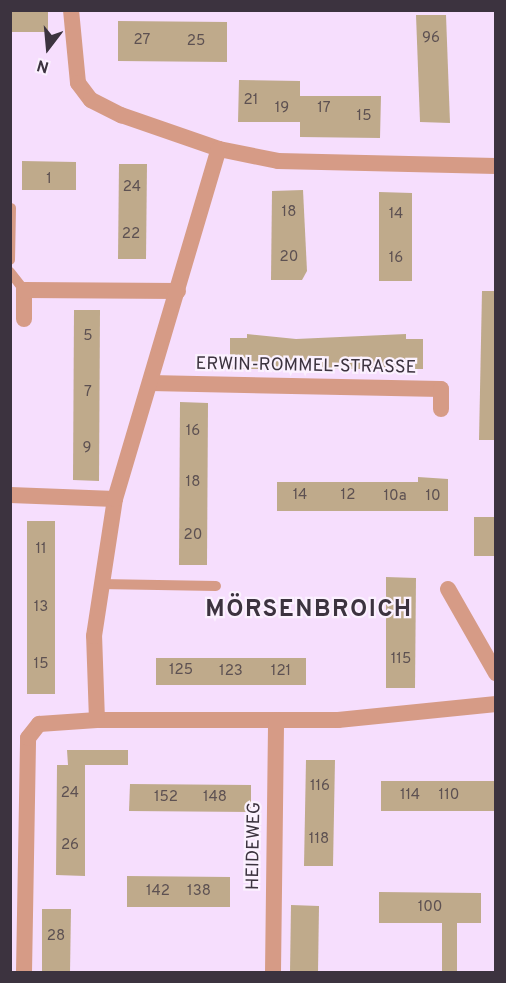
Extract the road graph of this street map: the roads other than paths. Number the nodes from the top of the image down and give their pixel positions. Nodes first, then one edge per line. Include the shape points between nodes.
1 (72, 10) edge
2 (219, 148) junction
3 (495, 166) edge
4 (11, 208) edge
5 (10, 260) edge
6 (10, 272) edge
7 (24, 290) junction
8 (178, 291) junction
9 (24, 319) dead end
10 (150, 383) junction
11 (441, 409) dead end
12 (10, 495) edge
13 (115, 499) junction
14 (100, 584) junction
15 (216, 586) dead end
16 (448, 589) dead end
17 (495, 673) edge
18 (495, 704) edge
19 (97, 720) junction
20 (276, 720) junction
21 (24, 972) edge
22 (273, 972) edge

1 - 2 street via 73,69 84,94 121,115
2 - 3 street via 311,165
2 - 8 street
4 - 5 lane
6 - 7 lane
7 - 8 street
7 - 9 street
8 - 10 street
10 - 11 street, ERWIN-ROMMEL-STRASSE via 441,389
10 - 13 street
12 - 13 street
13 - 14 street
14 - 15 lane
14 - 19 street via 94,636
16 - 17 street
18 - 20 street via 420,714
19 - 20 street
19 - 21 street via 43,723 29,734
20 - 22 street, HEIDEWEG

